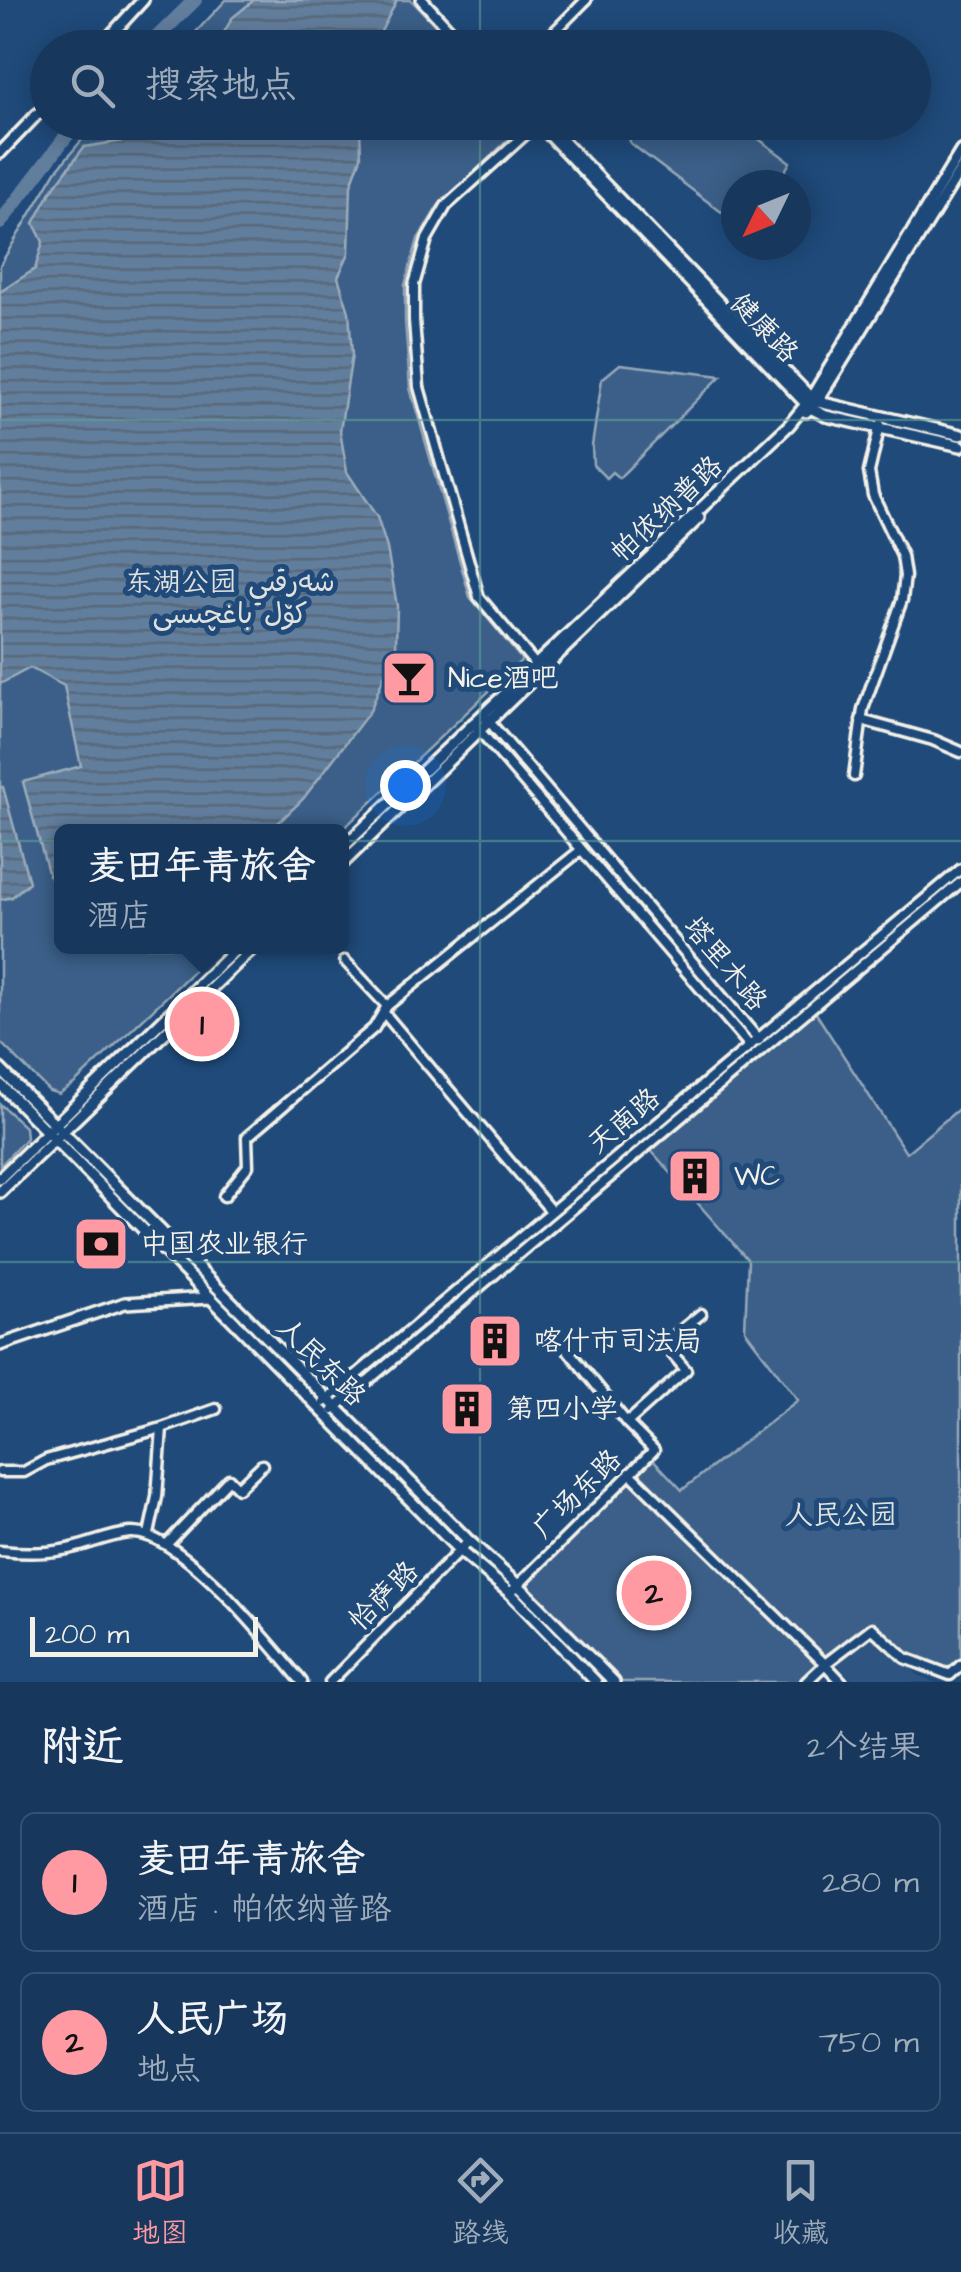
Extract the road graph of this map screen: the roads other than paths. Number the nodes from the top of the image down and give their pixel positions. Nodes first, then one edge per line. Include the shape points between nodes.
1 (143, 0) edge
2 (422, 0) edge
3 (430, 0) edge
4 (586, 0) edge
5 (116, 30) edge
6 (450, 30) edge
7 (458, 30) edge
8 (556, 30) edge
9 (30, 122) edge
10 (519, 140) edge
11 (555, 140) edge
12 (562, 140) edge
13 (961, 151) edge
14 (0, 154) edge
15 (961, 169) edge
16 (811, 403) junction
17 (880, 421) junction
18 (961, 435) edge
19 (961, 446) edge
20 (535, 664) junction
21 (486, 718) junction
22 (862, 720) junction
23 (477, 728) junction
24 (961, 752) edge
25 (854, 776) dead end
26 (349, 842) edge
27 (582, 850) junction
28 (349, 857) edge
29 (961, 869) edge
30 (961, 882) edge
31 (231, 954) edge
32 (245, 954) edge
33 (345, 961) dead end
34 (385, 1010) junction
35 (758, 1038) junction
36 (749, 1046) junction
37 (762, 1049) junction
38 (0, 1069) edge
39 (0, 1084) edge
40 (53, 1131) junction
41 (0, 1178) edge
42 (0, 1192) edge
43 (224, 1196) dead end
44 (551, 1212) junction
45 (209, 1298) junction
46 (701, 1314) dead end
47 (555, 1334) dead end
48 (0, 1346) edge
49 (327, 1399) junction
50 (317, 1407) junction
51 (216, 1408) dead end
52 (336, 1408) junction
53 (326, 1417) junction
54 (627, 1423) junction
55 (162, 1428) junction
56 (262, 1466) dead end
57 (0, 1472) edge
58 (630, 1473) junction
59 (149, 1534) junction
60 (469, 1541) junction
61 (167, 1544) junction
62 (460, 1550) junction
63 (0, 1551) edge
64 (514, 1589) junction
65 (824, 1664) junction
66 (961, 1665) edge
67 (302, 1682) edge
68 (330, 1682) edge
69 (596, 1682) edge
70 (614, 1682) edge
71 (806, 1682) edge
72 (842, 1682) edge

1 - 5 main road
2 - 6 main road
3 - 7 main road
4 - 8 street
9 - 14 main road
10 - 20 street via 446,206 426,239 414,284 414,320 419,387 479,597
11 - 16 main road, 健康路
12 - 16 main road, 健康路
13 - 16 main road, 帕依纳普路
15 - 16 main road, 帕依纳普路
16 - 17 main road, 健康路 via 826,416
16 - 20 main road, 帕依纳普路
16 - 21 main road, 帕依纳普路
17 - 18 main road, 健康路
17 - 19 main road, 健康路
17 - 22 street via 869,472 872,495 905,576
20 - 21 main road, 帕依纳普路
21 - 23 main road, 帕依纳普路
21 - 35 street, 塔里木路
22 - 24 street
22 - 25 street
23 - 26 main road, 帕依纳普路
23 - 27 street, 塔里木路
23 - 28 main road, 帕依纳普路
27 - 34 street
27 - 36 street, 塔里木路
29 - 35 street, 天南路
30 - 37 street, 天南路
31 - 40 main road
32 - 40 main road
33 - 34 street
34 - 43 street via 374,1028 247,1137 248,1166
34 - 44 street
35 - 36 street, 天南路
35 - 37 street, 塔里木路
36 - 37 street, 塔里木路
36 - 44 street, 天南路
37 - 52 street, 天南路
38 - 40 main road, 人民东路
39 - 40 main road, 人民东路
40 - 41 main road
40 - 42 main road
40 - 45 main road, 人民东路
40 - 49 main road, 人民东路
44 - 49 street, 天南路
45 - 48 main road via 125,1303
45 - 50 main road, 人民东路
46 - 54 street via 664,1344 686,1370
47 - 54 street, 广场东路
49 - 50 street, 天南路
49 - 52 main road, 人民东路
50 - 53 main road, 人民东路
51 - 55 street
52 - 53 street, 天南路
52 - 60 main road, 人民东路
53 - 62 main road, 人民东路
54 - 58 street, 广场东路 via 654,1450
55 - 57 street via 24,1472
55 - 59 street
56 - 61 street via 238,1488 229,1479
58 - 64 street, 广场东路
58 - 65 street
59 - 61 street
59 - 63 street via 62,1550
60 - 62 street, 恰萨路
60 - 64 main road, 人民东路
61 - 67 street via 223,1592
62 - 64 main road, 人民东路
62 - 68 street, 恰萨路
64 - 69 main road, 人民东路
64 - 70 main road, 人民东路
65 - 66 street via 872,1628 905,1658 950,1675
65 - 71 street
65 - 72 street

